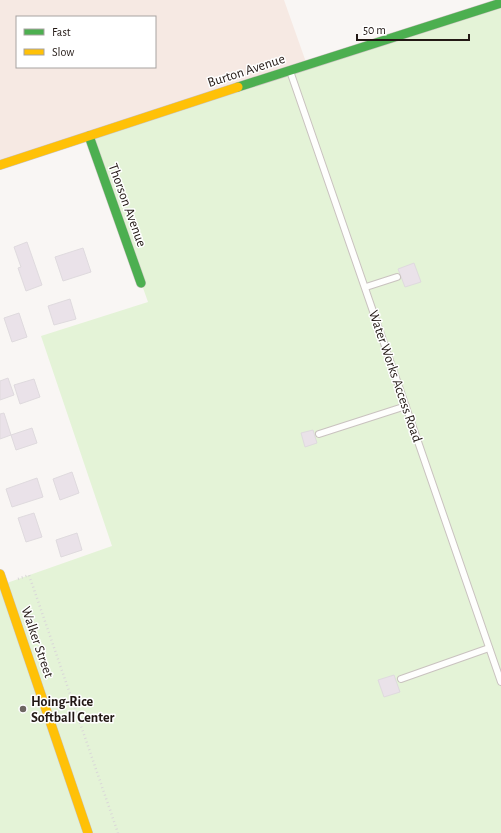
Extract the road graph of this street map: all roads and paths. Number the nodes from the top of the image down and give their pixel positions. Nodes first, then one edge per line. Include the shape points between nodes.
1 (501, 3) edge
2 (290, 70) junction
3 (89, 136) junction
4 (0, 165) edge
5 (396, 278) dead end
6 (141, 283) dead end
7 (366, 287) junction
8 (406, 406) junction
9 (319, 434) dead end
10 (0, 574) edge
11 (3, 584) junction
12 (489, 648) junction
13 (401, 679) dead end
14 (501, 682) edge
15 (88, 833) edge
16 (118, 833) edge

1 - 2 street, Burton Avenue
2 - 3 street, Burton Avenue
2 - 7 lane, Water Works Access Road
3 - 4 street, Burton Avenue
3 - 6 street, Thorson Avenue
5 - 7 lane
7 - 8 lane, Water Works Access Road
8 - 9 lane
8 - 12 lane, Water Works Access Road
10 - 11 street, Walker Street
11 - 15 street, Walker Street
11 - 16 path via 29,574
12 - 13 lane
12 - 14 lane, Water Works Access Road

